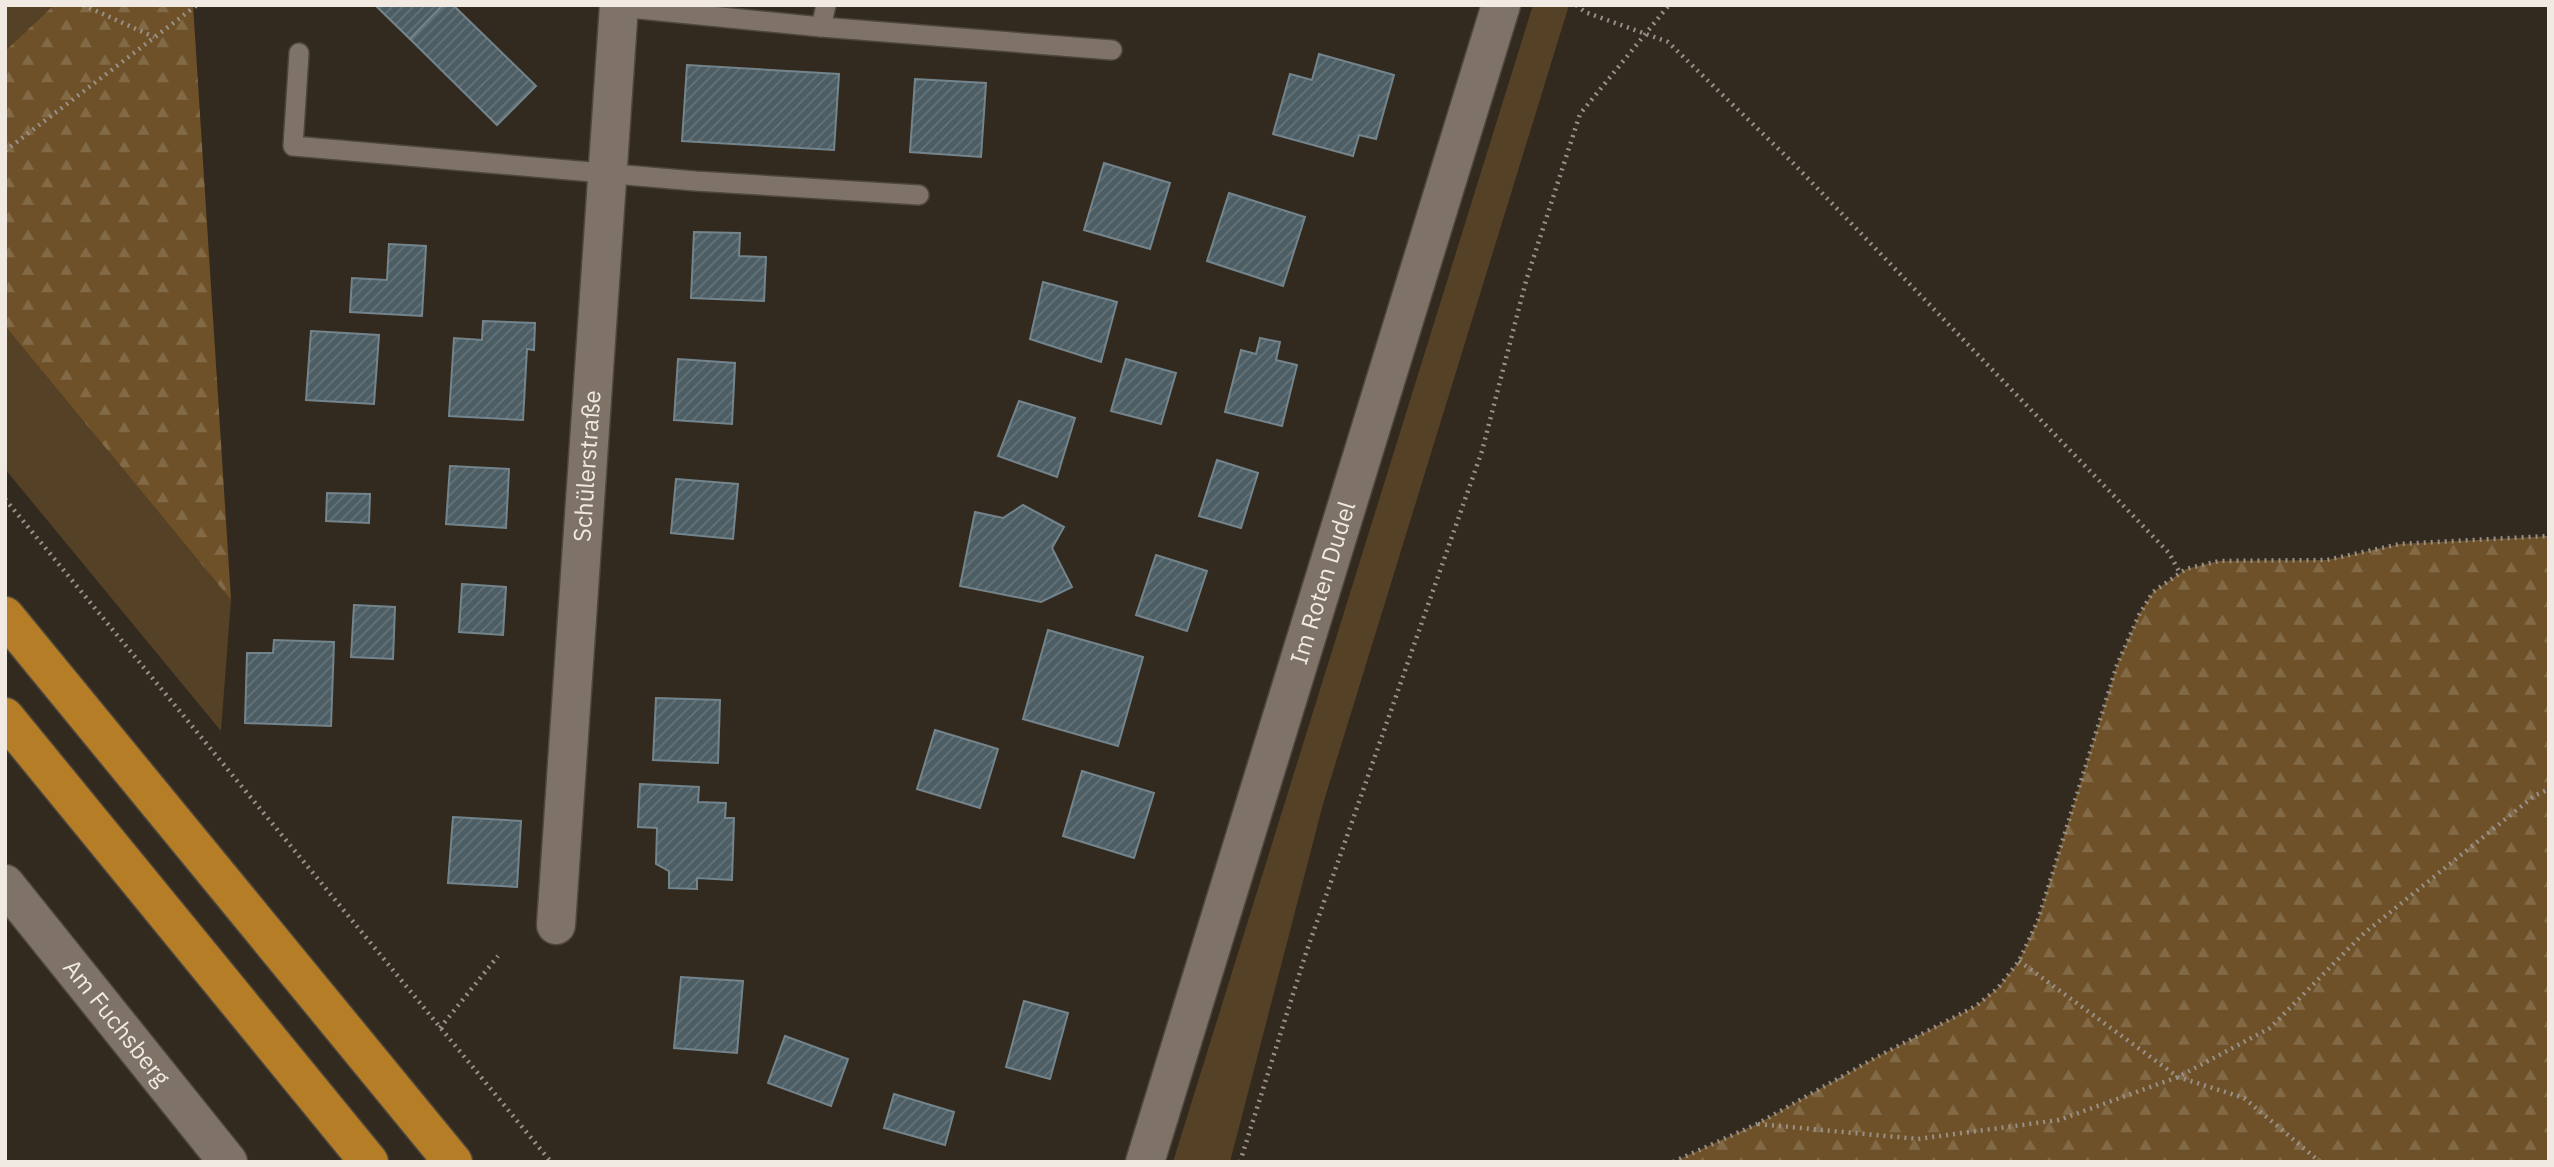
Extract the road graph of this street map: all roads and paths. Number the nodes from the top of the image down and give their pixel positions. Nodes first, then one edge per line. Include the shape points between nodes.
1 (83, 5) edge
2 (197, 5) edge
3 (826, 5) edge
4 (1501, 5) edge
5 (1576, 5) edge
6 (1669, 5) edge
7 (619, 6) edge
8 (821, 27) junction
9 (1644, 33) junction
10 (154, 37) junction
11 (1112, 50) dead end
12 (299, 53) dead end
13 (5, 151) edge
14 (607, 173) junction
15 (919, 195) dead end
16 (5, 499) edge
17 (2549, 536) edge
18 (2180, 573) junction
19 (5, 616) edge
20 (5, 717) edge
21 (2549, 789) edge
22 (5, 884) edge
23 (556, 925) dead end
24 (498, 956) dead end
25 (2019, 961) junction
26 (440, 1028) junction
27 (2178, 1077) junction
28 (1757, 1124) junction
29 (228, 1162) edge
30 (369, 1162) edge
31 (453, 1162) edge
32 (551, 1162) edge
33 (1145, 1162) edge
34 (1240, 1162) edge
35 (1673, 1162) edge
36 (2320, 1162) edge

1 - 10 path
2 - 10 path
3 - 8 lane
4 - 33 street, Im Roten Dudel
5 - 9 path
6 - 9 path
7 - 8 lane
7 - 14 street, Schülerstraße
8 - 11 lane
9 - 18 path via 1668,42 1792,162 2169,553
9 - 34 path via 1580,114 1526,281 1482,451 1310,940
10 - 13 path
12 - 14 lane via 293,146
14 - 15 lane
14 - 23 street, Schülerstraße
16 - 26 path
17 - 18 path via 2400,544 2327,560 2219,561
18 - 25 path via 2153,592 2117,665 2038,920
19 - 31 highway
20 - 30 highway
21 - 27 path via 2534,796 2362,934 2270,1028
22 - 29 street, Am Fuchsberg
24 - 26 path
25 - 27 path
25 - 28 path via 1976,1006
26 - 32 path
27 - 28 path via 2059,1120 1918,1139
27 - 36 path via 2244,1098
28 - 35 path

